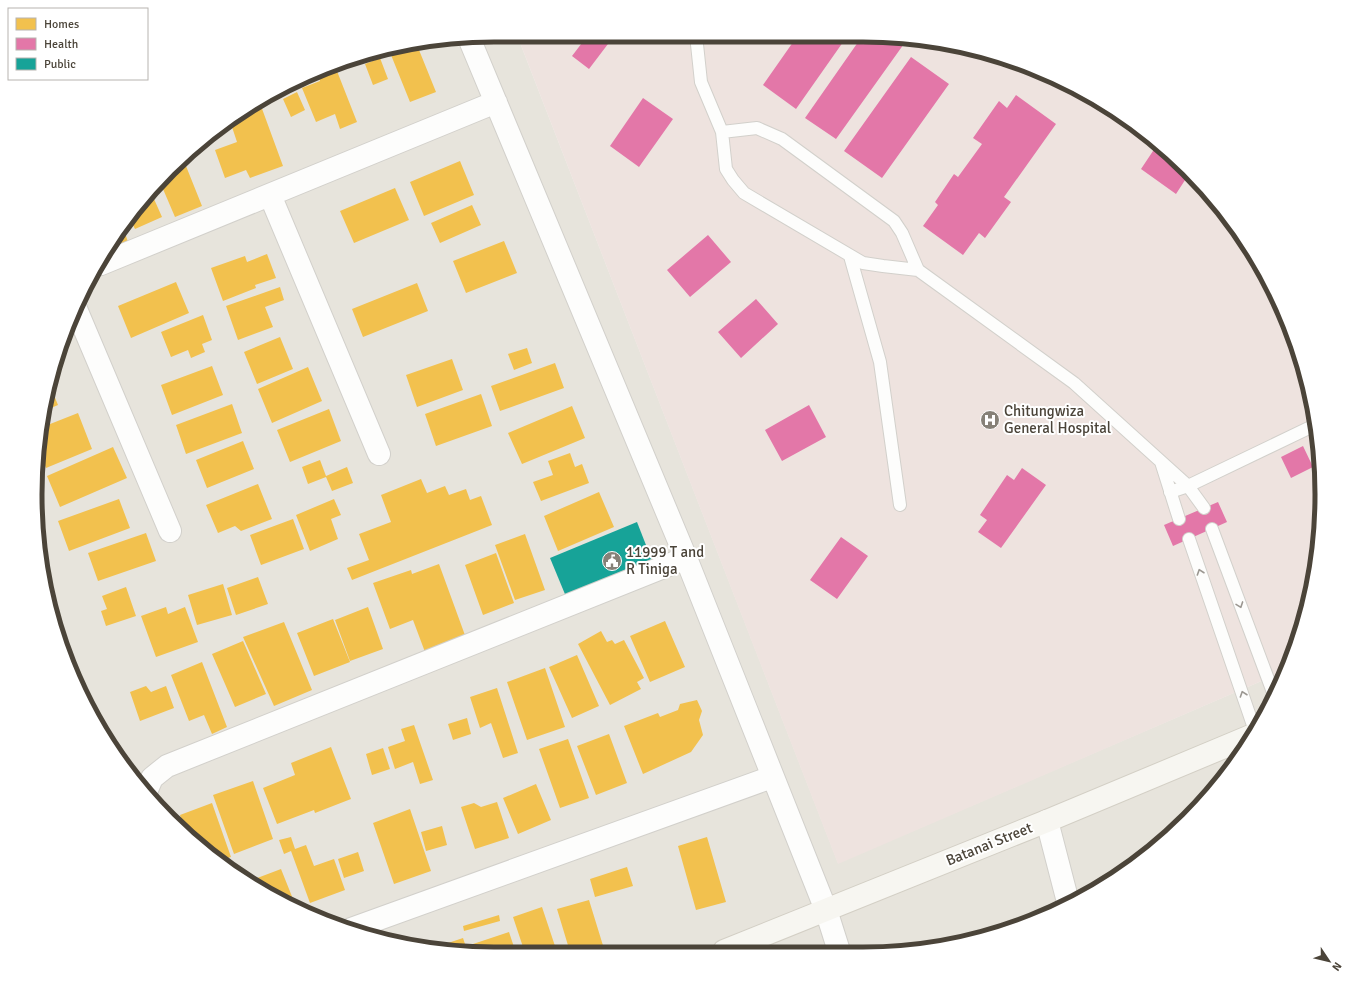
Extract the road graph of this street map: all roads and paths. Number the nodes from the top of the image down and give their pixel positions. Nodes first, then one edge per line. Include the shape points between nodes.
1 (697, 42) edge
2 (471, 43) edge
3 (496, 102) junction
4 (722, 132) junction
5 (270, 195) junction
6 (850, 256) junction
7 (107, 262) edge
8 (918, 270) junction
9 (79, 315) edge
10 (1310, 428) edge
11 (379, 454) dead end
12 (1162, 462) junction
13 (1188, 486) junction
14 (1170, 492) junction
15 (900, 504) dead end
16 (1204, 508) dead end
17 (1179, 519) dead end
18 (1212, 529) dead end
19 (170, 531) dead end
20 (1189, 539) dead end
21 (686, 558) junction
22 (1271, 688) edge
23 (1252, 724) edge
24 (1243, 739) edge
25 (772, 777) junction
26 (149, 786) edge
27 (1047, 821) junction
28 (1067, 898) edge
29 (826, 910) junction
30 (359, 926) edge
31 (734, 947) edge
32 (838, 947) edge

1 - 4 lane via 701,82
2 - 3 street
3 - 5 street
3 - 21 street
4 - 6 lane via 726,169 744,193
4 - 8 lane via 757,128 782,139 894,221
5 - 7 street
5 - 11 street
6 - 8 lane via 882,266
6 - 15 lane via 880,362
8 - 12 lane via 1074,383
9 - 19 street
10 - 13 lane
12 - 13 lane
12 - 14 lane
13 - 14 lane
13 - 16 lane
14 - 17 lane
18 -> 22 lane
23 -> 20 lane
21 - 25 street
21 - 26 street via 166,766 152,778
24 - 27 street, Batanai Street
25 - 29 street
25 - 30 street
27 - 28 street
27 - 29 street, Batanai Street
29 - 31 street, Batanai Street
29 - 32 street

